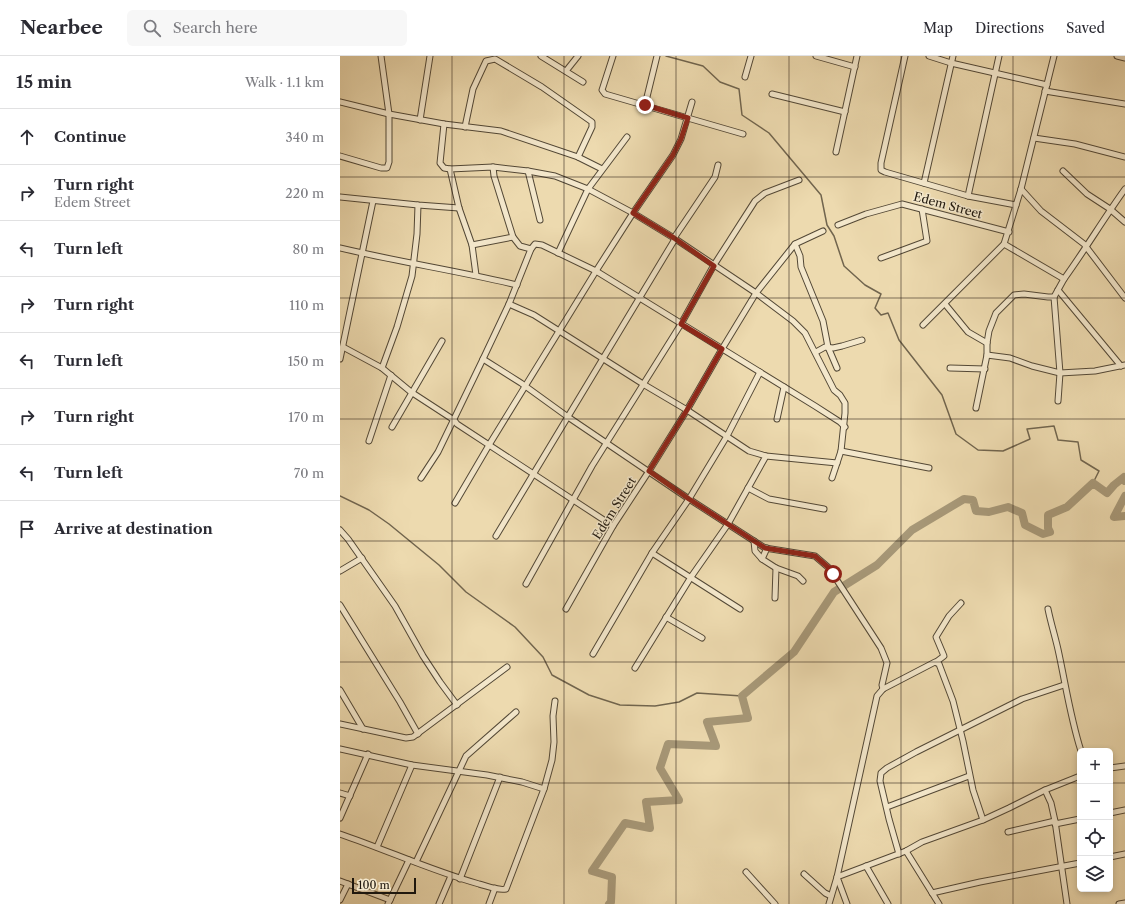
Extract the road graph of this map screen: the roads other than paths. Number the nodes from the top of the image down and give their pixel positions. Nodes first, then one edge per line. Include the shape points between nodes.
1 (381, 56) edge
2 (430, 56) edge
3 (541, 56) edge
4 (578, 56) edge
5 (613, 56) edge
6 (657, 56) edge
7 (751, 56) edge
8 (816, 56) edge
9 (857, 56) edge
10 (905, 56) edge
11 (929, 56) edge
12 (953, 56) edge
13 (999, 56) edge
14 (1054, 56) edge
15 (1117, 56) edge
16 (1125, 58) edge
17 (951, 63) junction
18 (855, 67) junction
19 (566, 71) junction
20 (995, 74) junction
21 (745, 77) dead end
22 (583, 82) dead end
23 (1047, 85) junction
24 (1046, 91) junction
25 (772, 94) dead end
26 (340, 102) edge
27 (692, 102) dead end
28 (1125, 104) edge
29 (645, 105) junction
30 (844, 112) junction
31 (389, 114) junction
32 (688, 118) junction
33 (420, 120) junction
34 (444, 124) junction
35 (465, 127) junction
36 (743, 134) dead end
37 (627, 137) dead end
38 (1034, 138) junction
39 (836, 152) dead end
40 (340, 156) edge
41 (578, 157) junction
42 (1125, 157) edge
43 (718, 165) dead end
44 (493, 167) junction
45 (450, 169) junction
46 (602, 169) junction
47 (528, 171) junction
48 (1063, 171) dead end
49 (799, 180) dead end
50 (924, 183) junction
51 (588, 189) junction
52 (1021, 189) junction
53 (1125, 189) edge
54 (968, 196) junction
55 (340, 197) edge
56 (373, 201) junction
57 (418, 205) junction
58 (1016, 205) junction
59 (459, 208) junction
60 (922, 209) junction
61 (1110, 209) junction
62 (633, 213) junction
63 (540, 220) dead end
64 (1125, 222) edge
65 (838, 225) dead end
66 (822, 231) dead end
67 (1009, 232) junction
68 (513, 237) junction
69 (675, 238) junction
70 (795, 244) junction
71 (1004, 244) junction
72 (472, 245) junction
73 (340, 248) edge
74 (1086, 248) junction
75 (531, 249) junction
76 (363, 253) junction
77 (558, 253) junction
78 (881, 258) dead end
79 (413, 264) junction
80 (714, 266) junction
81 (596, 271) junction
82 (476, 275) junction
83 (1064, 279) junction
84 (517, 285) junction
85 (1058, 290) junction
86 (756, 293) junction
87 (1054, 297) junction
88 (639, 298) junction
89 (1125, 298) edge
90 (509, 304) junction
91 (945, 304) junction
92 (681, 324) junction
93 (923, 325) dead end
94 (559, 331) junction
95 (862, 340) dead end
96 (442, 341) dead end
97 (987, 343) junction
98 (343, 347) junction
99 (828, 347) junction
100 (722, 349) junction
101 (816, 352) junction
102 (987, 355) junction
103 (340, 359) edge
104 (483, 359) junction
105 (603, 359) junction
106 (1123, 366) edge
107 (382, 368) junction
108 (837, 368) dead end
109 (950, 368) dead end
110 (985, 369) junction
111 (760, 372) junction
112 (1060, 373) junction
113 (391, 375) junction
114 (643, 384) junction
115 (525, 386) junction
116 (784, 387) junction
117 (411, 392) junction
118 (1058, 401) dead end
119 (976, 408) dead end
120 (687, 410) junction
121 (568, 417) junction
122 (778, 419) dead end
123 (454, 420) junction
124 (392, 427) dead end
125 (844, 427) junction
126 (727, 436) junction
127 (369, 441) dead end
128 (607, 442) junction
129 (489, 445) junction
130 (841, 451) junction
131 (766, 456) junction
132 (837, 463) junction
133 (929, 468) dead end
134 (649, 471) junction
135 (534, 474) junction
136 (421, 478) dead end
137 (832, 478) dead end
138 (748, 488) junction
139 (689, 499) junction
140 (573, 500) junction
141 (455, 504) dead end
142 (824, 509) dead end
143 (728, 524) junction
144 (613, 526) junction
145 (340, 530) edge
146 (496, 536) dead end
147 (754, 541) junction
148 (767, 548) junction
149 (652, 553) junction
150 (362, 558) junction
151 (762, 559) junction
152 (776, 568) junction
153 (340, 571) edge
154 (691, 577) junction
155 (803, 581) dead end
156 (526, 584) dead end
157 (775, 598) dead end
158 (961, 603) dead end
159 (340, 606) edge
160 (566, 609) dead end
161 (740, 609) dead end
162 (1048, 609) dead end
163 (666, 617) junction
164 (702, 638) dead end
165 (593, 654) dead end
166 (936, 662) junction
167 (507, 667) dead end
168 (635, 668) dead end
169 (1064, 685) junction
170 (340, 690) edge
171 (882, 690) junction
172 (555, 701) dead end
173 (457, 705) junction
174 (516, 712) dead end
175 (340, 724) edge
176 (364, 729) junction
177 (960, 731) junction
178 (418, 734) junction
179 (1081, 748) edge
180 (340, 749) edge
181 (368, 754) junction
182 (412, 765) junction
183 (1125, 766) edge
184 (1113, 768) edge
185 (458, 771) junction
186 (969, 776) junction
187 (500, 777) junction
188 (1077, 777) edge
189 (544, 789) junction
190 (1045, 790) junction
191 (340, 793) edge
192 (350, 796) junction
193 (887, 807) junction
194 (1125, 810) edge
195 (1113, 812) edge
196 (340, 818) edge
197 (1077, 819) edge
198 (983, 820) junction
199 (1055, 823) junction
200 (1008, 832) dead end
201 (340, 834) edge
202 (377, 847) junction
203 (906, 851) junction
204 (899, 854) junction
205 (1125, 854) edge
206 (1113, 856) edge
207 (409, 860) junction
208 (416, 862) junction
209 (1077, 864) edge
210 (866, 866) junction
211 (1061, 867) junction
212 (746, 872) dead end
213 (804, 874) dead end
214 (451, 876) junction
215 (837, 877) junction
216 (460, 879) junction
217 (340, 881) edge
218 (348, 884) junction
219 (495, 888) junction
220 (932, 893) junction
221 (831, 896) junction
222 (340, 900) edge
223 (389, 902) edge
224 (1125, 903) edge
225 (439, 904) edge
226 (489, 904) edge
227 (775, 904) edge
228 (829, 904) edge
229 (847, 904) edge
230 (888, 904) edge
231 (939, 904) edge
232 (1067, 904) edge
233 (1120, 904) edge

1 - 31 street
2 - 33 street
3 - 19 street
4 - 19 street
5 - 29 street via 603,92
6 - 29 street
7 - 21 street
8 - 18 street
9 - 18 street
10 - 50 street via 880,168 885,172
11 - 17 street
12 - 17 street
13 - 20 street
14 - 23 street
15 - 16 street
17 - 20 street
17 - 50 street
18 - 30 street
19 - 22 street
20 - 23 street
20 - 54 street
23 - 24 street
24 - 28 street
24 - 38 street
25 - 30 street
26 - 31 street
27 - 32 street
29 - 32 street
30 - 39 street
31 - 33 street
31 - 40 street via 387,168
32 - 36 street
32 - 62 street via 673,155
33 - 34 street
34 - 35 street
34 - 45 street via 440,163 444,168
35 - 41 street via 501,131
35 - 41 street via 473,89 486,61 495,60 542,87 592,122
37 - 46 street
38 - 42 street via 1075,144
38 - 52 street
41 - 46 street
43 - 69 street via 715,177
44 - 45 street
44 - 47 street
44 - 68 street
45 - 59 street
46 - 51 street
47 - 51 street via 555,176
47 - 63 street
48 - 61 street via 1087,194
49 - 80 street via 759,196
50 - 54 street
51 - 62 street
51 - 77 street
52 - 58 street
52 - 74 street via 1041,210 1081,241
53 - 61 street
54 - 58 street
55 - 56 street
56 - 57 street
56 - 76 street
57 - 59 street
57 - 79 street
58 - 67 street
59 - 72 street
60 - 65 street, Edem Street via 902,204
60 - 67 street, Edem Street
60 - 78 street via 927,241
61 - 64 street
61 - 74 street
62 - 69 street
62 - 81 street
66 - 70 street, Edem Street
67 - 71 street
68 - 72 street
68 - 75 street via 520,246
69 - 80 street
69 - 88 street
70 - 86 street, Edem Street
70 - 99 street via 799,250 802,271 822,321
71 - 83 street
71 - 91 street
72 - 82 street
73 - 76 street
74 - 83 street
74 - 89 street
75 - 77 street via 537,244
75 - 84 street
76 - 79 street
76 - 98 street
77 - 81 street
79 - 82 street
79 - 107 street via 397,327
80 - 86 street
80 - 92 street
81 - 88 street
81 - 94 street
82 - 84 street
83 - 85 street
84 - 90 street
85 - 87 street
85 - 106 street
86 - 100 street, Edem Street
86 - 101 street via 793,320 805,333
87 - 97 street via 1014,295 996,313 990,326
87 - 112 street
88 - 92 street
88 - 105 street
90 - 94 street via 534,315
90 - 104 street
91 - 93 street
91 - 97 street via 968,332
92 - 100 street
92 - 114 street
94 - 105 street
94 - 115 street
95 - 99 street
96 - 117 street
97 - 102 street
98 - 103 street
98 - 107 street
99 - 101 street
99 - 108 street
100 - 111 street
100 - 120 street, Edem Street
101 - 125 street via 834,390 845,403
102 - 110 street
102 - 112 street via 1010,358
104 - 115 street
104 - 123 street
105 - 114 street
105 - 121 street
106 - 112 street
107 - 113 street
109 - 110 street
110 - 119 street
111 - 116 street
111 - 126 street
112 - 118 street
113 - 117 street
113 - 127 street
114 - 120 street
114 - 128 street
115 - 121 street
115 - 129 street
116 - 122 street
116 - 125 street
117 - 123 street
117 - 124 street
120 - 126 street
120 - 134 street, Edem Street
121 - 128 street
121 - 135 street
123 - 129 street
123 - 136 street
125 - 130 street
126 - 131 street via 749,451
126 - 139 street
128 - 134 street
128 - 140 street
129 - 135 street
129 - 141 street
130 - 132 street
130 - 133 street
131 - 132 street
131 - 138 street
132 - 137 street
134 - 139 street
134 - 144 street, Edem Street
135 - 140 street
135 - 146 street
138 - 142 street via 769,499
138 - 143 street
139 - 143 street
139 - 149 street
140 - 144 street
140 - 156 street
143 - 147 street
143 - 154 street
144 - 160 street, Edem Street
145 - 150 street
147 - 148 street
147 - 151 street via 755,551
148 - 151 street
148 - 171 street via 815,556 829,568 881,648 887,663
149 - 154 street
149 - 165 street
150 - 153 street
150 - 173 street
151 - 152 street
152 - 155 street via 790,572
152 - 157 street
154 - 161 street
154 - 163 street
158 - 166 street via 936,638 944,656
159 - 178 street
162 - 169 street
163 - 164 street
163 - 168 street
166 - 171 street
166 - 177 street via 951,694
167 - 173 street
169 - 177 street via 1022,699
169 - 179 street
170 - 176 street
171 - 215 street via 875,704
172 - 189 street via 554,748
173 - 178 street
174 - 185 street via 466,756
175 - 176 street
176 - 178 street via 410,738
177 - 186 street
177 - 193 street via 881,773 880,781
180 - 181 street
181 - 182 street
181 - 192 street
182 - 185 street
182 - 202 street
183 - 184 street
185 - 187 street
185 - 208 street
186 - 193 street
186 - 198 street
187 - 189 street
187 - 216 street
188 - 190 street
189 - 219 street via 508,886 504,890
190 - 198 street
190 - 199 street
191 - 192 street
192 - 196 street
193 - 204 street
194 - 195 street
197 - 199 street
198 - 203 street via 922,842
199 - 200 street
199 - 211 street
201 - 202 street
202 - 207 street
203 - 204 street
203 - 220 street
204 - 210 street
205 - 206 street
207 - 208 street
207 - 223 street
208 - 214 street
209 - 211 street
210 - 215 street
210 - 230 street
211 - 220 street
211 - 232 street
212 - 227 street
213 - 221 street
214 - 216 street
214 - 225 street
215 - 221 street
215 - 229 street
216 - 219 street
217 - 218 street
218 - 222 street
218 - 223 street
219 - 226 street
220 - 231 street
221 - 228 street
224 - 233 street

